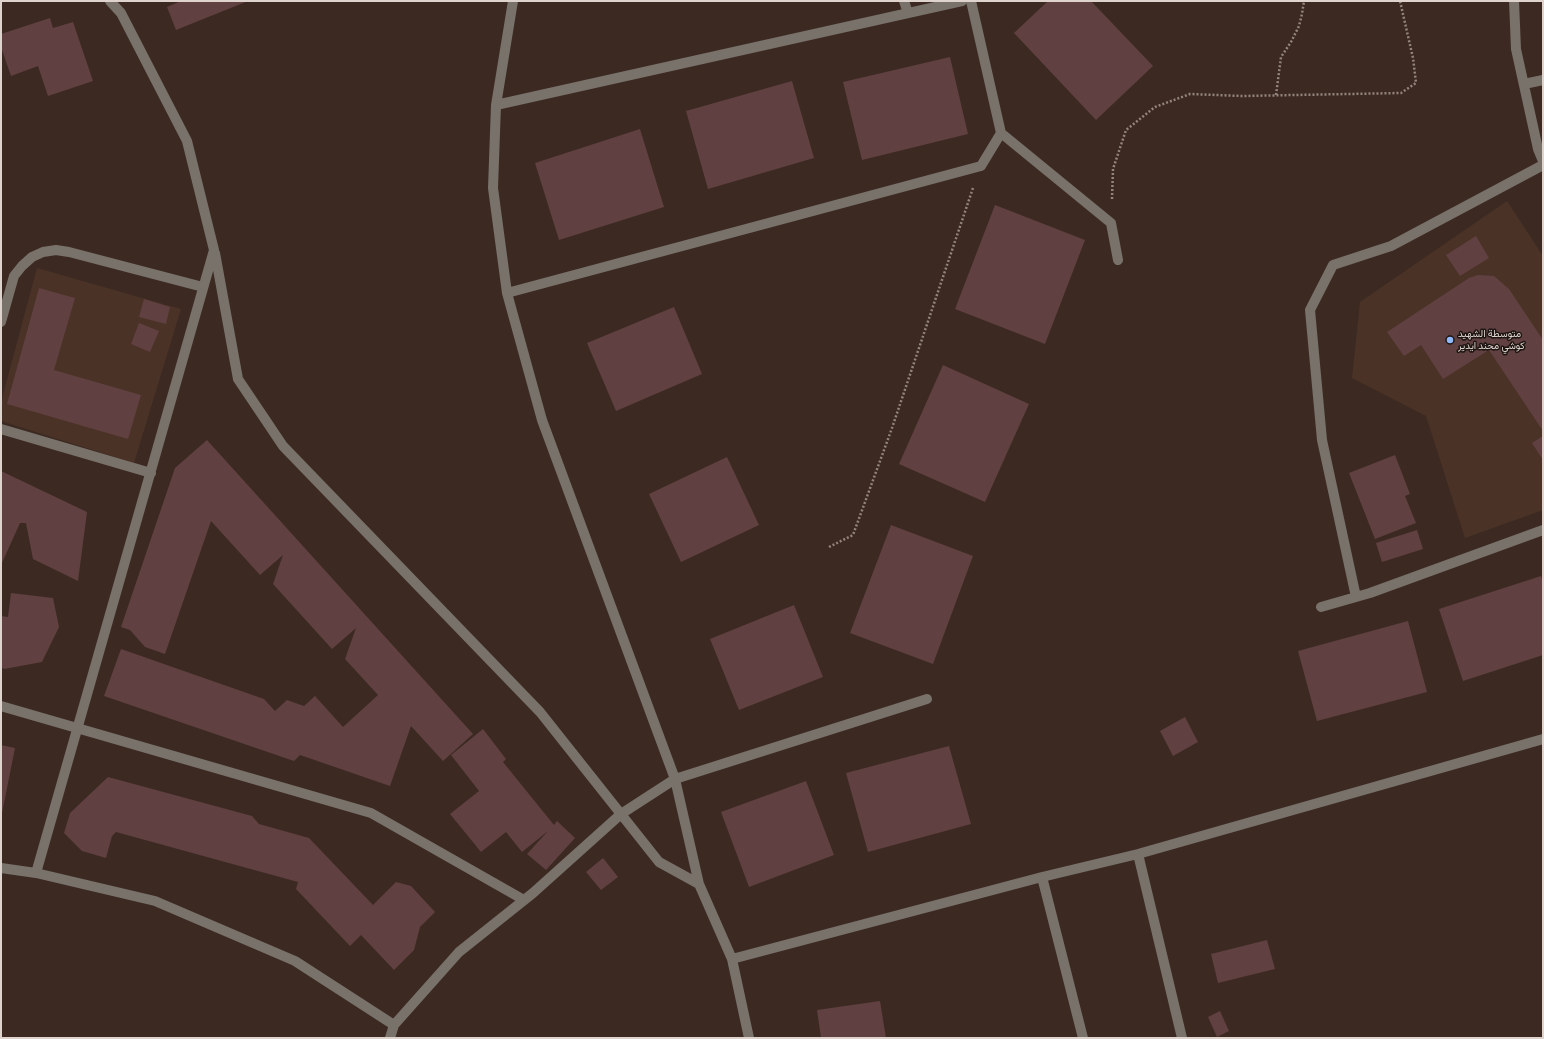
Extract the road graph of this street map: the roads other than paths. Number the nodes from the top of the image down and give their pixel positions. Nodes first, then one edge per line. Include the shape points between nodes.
1 (110, 1) edge
2 (513, 1) edge
3 (904, 1) edge
4 (962, 1) edge
5 (971, 1) edge
6 (1514, 1) edge
7 (908, 13) junction
8 (1543, 80) edge
9 (1524, 84) junction
10 (496, 105) junction
11 (1001, 133) junction
12 (1543, 161) edge
13 (1543, 165) edge
14 (214, 250) junction
15 (1118, 260) dead end
16 (204, 287) junction
17 (507, 293) junction
18 (1, 322) edge
19 (1, 429) edge
20 (152, 472) junction
21 (1543, 530) edge
22 (1356, 597) junction
23 (1321, 607) dead end
24 (927, 699) dead end
25 (1, 706) edge
26 (77, 727) junction
27 (1543, 739) edge
28 (675, 779) junction
29 (621, 814) junction
30 (1138, 854) junction
31 (1, 868) edge
32 (36, 873) junction
33 (1042, 877) junction
34 (699, 884) junction
35 (524, 900) junction
36 (732, 959) junction
37 (394, 1025) junction
38 (390, 1038) edge
39 (749, 1038) edge
40 (1083, 1038) edge
41 (1182, 1038) edge

1 - 14 street via 121,13 187,141
2 - 10 street
3 - 7 street
4 - 7 street
5 - 11 street
6 - 9 street via 1516,49
7 - 10 street
8 - 9 street
9 - 12 street
10 - 17 street via 494,188
11 - 15 street via 1111,223
11 - 17 street via 981,166
13 - 22 street via 1391,246 1333,265 1310,310 1322,440
14 - 16 street
14 - 29 street via 238,379 283,446 540,712
16 - 18 street via 69,252 43,252 32,257 14,276
16 - 20 street
17 - 28 street via 542,420
19 - 20 street
20 - 26 street
21 - 22 street
22 - 23 street
24 - 28 street
25 - 26 street
26 - 32 street
26 - 35 street via 371,813
27 - 30 street
28 - 29 street
28 - 34 street
29 - 34 street via 659,862
29 - 35 street
30 - 33 street
30 - 41 street
31 - 32 street
32 - 37 street via 155,901 295,961
33 - 36 street
33 - 40 street
34 - 36 street
35 - 37 street via 459,952
36 - 39 street
37 - 38 street

